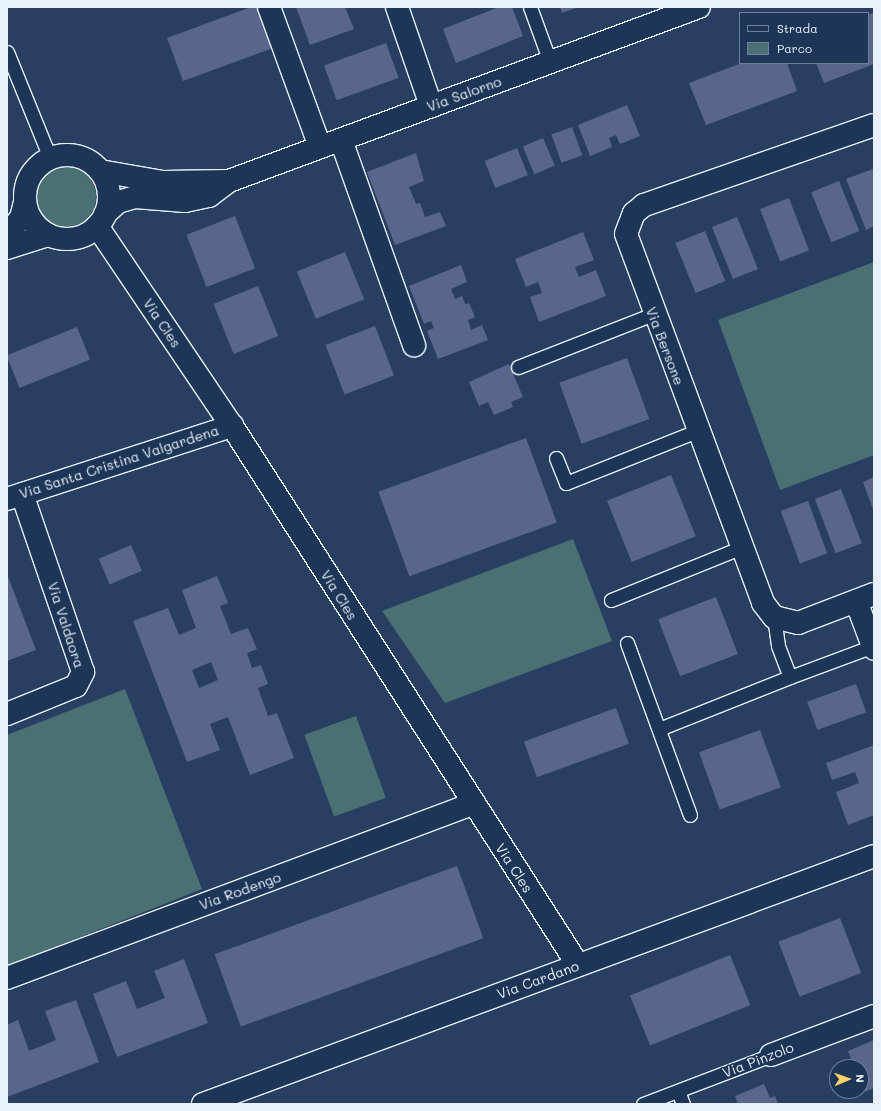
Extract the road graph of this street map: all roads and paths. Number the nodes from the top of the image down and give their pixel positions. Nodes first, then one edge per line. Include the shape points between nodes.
1 (269, 7) edge
2 (397, 7) edge
3 (530, 7) edge
4 (699, 7) edge
5 (7, 52) edge
6 (550, 62) junction
7 (431, 106) junction
8 (874, 125) edge
9 (341, 140) junction
10 (320, 147) junction
11 (50, 158) junction
12 (100, 171) junction
13 (229, 181) junction
14 (25, 202) junction
15 (101, 220) junction
16 (7, 235) edge
17 (48, 235) junction
18 (7, 248) edge
19 (653, 314) junction
20 (414, 345) dead end
21 (518, 367) dead end
22 (232, 426) junction
23 (697, 431) junction
24 (556, 458) dead end
25 (15, 496) edge
26 (742, 547) junction
27 (865, 598) edge
28 (611, 600) dead end
29 (774, 617) junction
30 (627, 643) dead end
31 (874, 648) edge
32 (790, 677) junction
33 (7, 714) edge
34 (659, 730) junction
35 (472, 804) junction
36 (690, 815) dead end
37 (874, 856) edge
38 (578, 965) junction
39 (7, 978) edge
40 (874, 1016) edge
41 (771, 1055) joint
42 (678, 1091) junction
43 (203, 1104) edge
44 (643, 1104) edge
45 (683, 1104) edge

1 - 10 street
2 - 7 street
3 - 6 lane
4 - 6 street, Via Salorno
5 - 11 lane
6 - 7 street, Via Salorno
7 - 9 street, Via Salorno
8 - 19 street, Via Bersone via 644,205 634,213 627,223 626,243
9 - 10 street, Via Salorno
9 - 20 street
10 - 13 street, Via Salorno
11 - 12 street via 77,156
11 - 14 street via 30,176
12 - 13 street, Via Salorno via 163,182
12 - 15 street via 109,192
13 - 15 street, Via Salorno via 209,196 196,200 135,197 118,202
14 - 16 street via 21,218
14 - 17 street via 29,215
15 - 17 street via 74,238
15 - 22 street, Via Cles
17 - 18 street
19 - 21 lane
19 - 23 street, Via Bersone
22 - 25 street, Via Santa Cristina Valgardena
22 - 35 street, Via Cles
23 - 24 lane via 566,483
23 - 26 street, Via Bersone
25 - 33 street, Via Valdaora via 83,672 76,686
26 - 28 lane
26 - 29 street, Via Bersone via 763,603
27 - 29 street via 798,623
27 - 31 street
29 - 32 lane via 778,646
30 - 34 lane
31 - 32 lane
32 - 34 lane
34 - 36 lane
35 - 38 street, Via Cles
35 - 39 street, Via Rodengo
37 - 38 street, Via Cardano
38 - 43 street, Via Cardano
40 - 41 street, Via Pinzolo
41 - 42 lane, Via Pinzolo
42 - 44 lane, Via Pinzolo
42 - 45 lane

